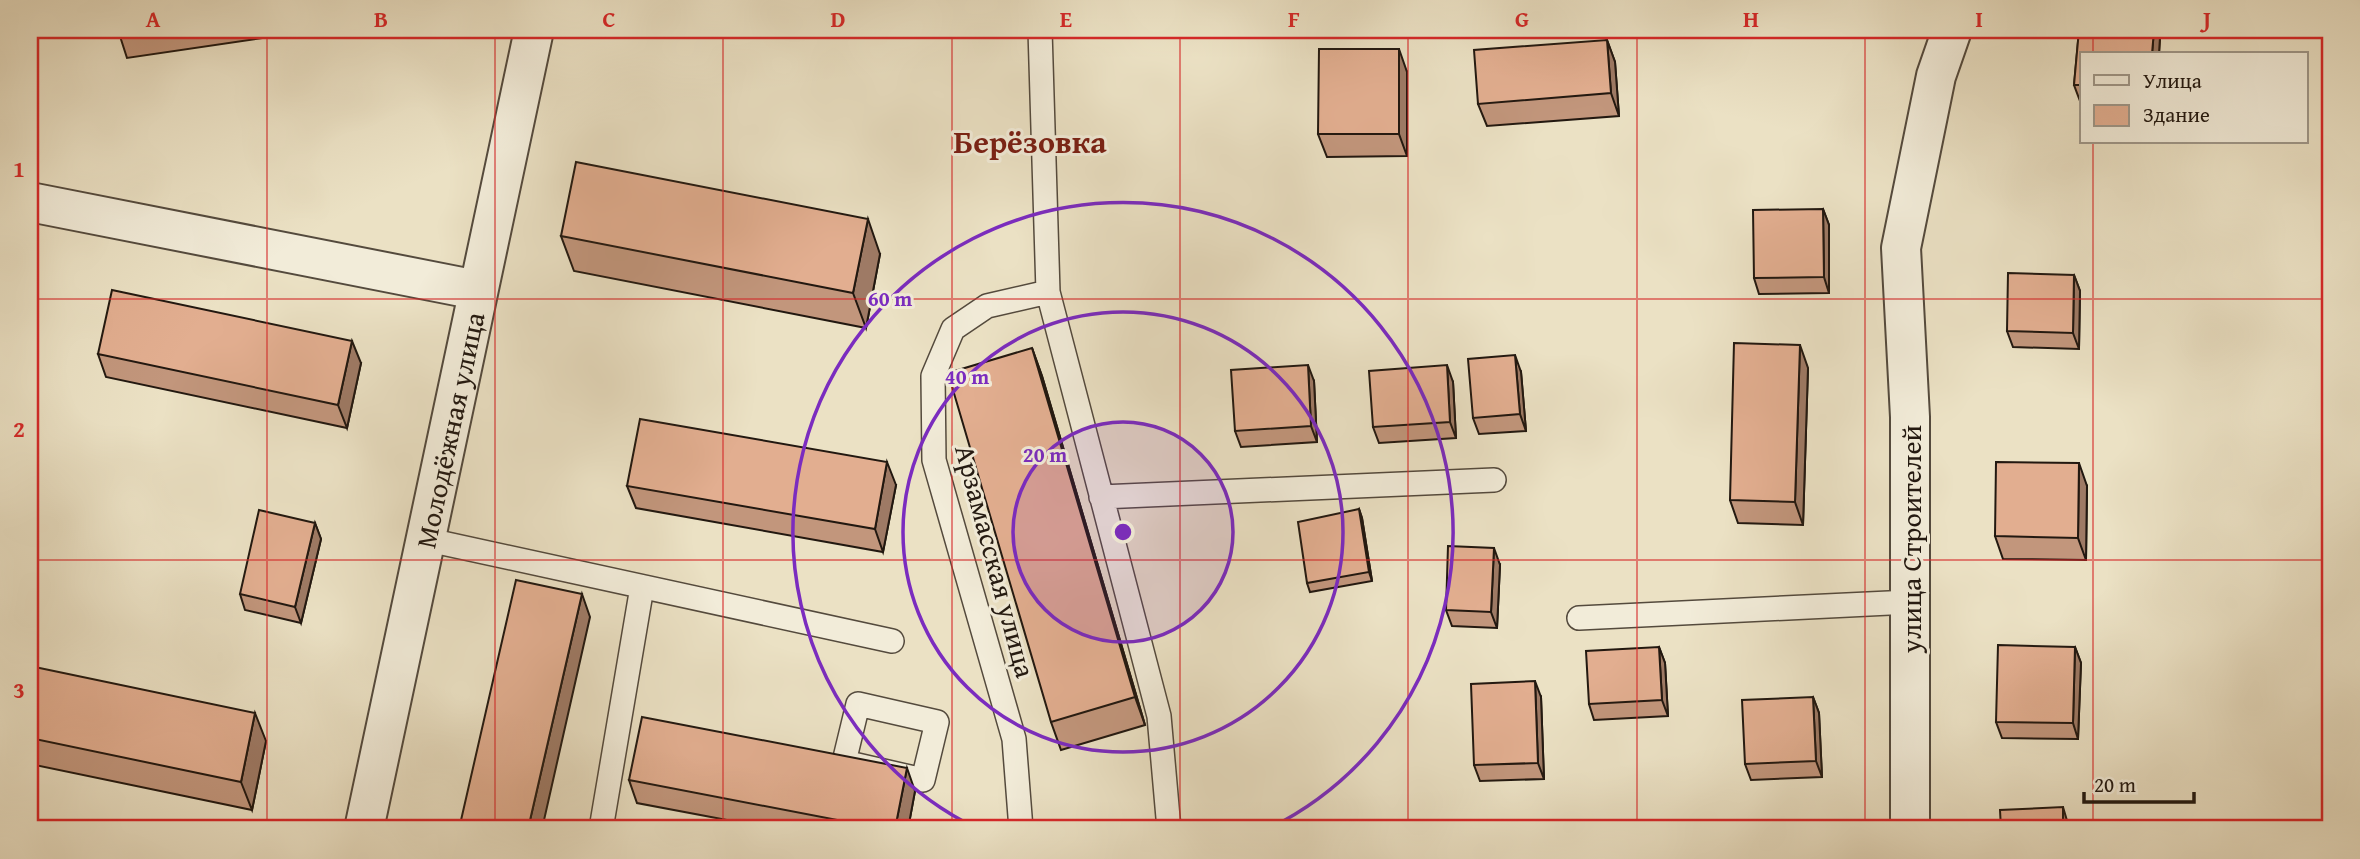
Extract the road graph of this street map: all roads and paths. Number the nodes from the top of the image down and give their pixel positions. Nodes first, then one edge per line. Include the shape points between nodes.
1 (534, 30) edge
2 (1040, 30) edge
3 (1952, 30) edge
4 (30, 202) edge
5 (477, 290) junction
6 (1048, 292) junction
7 (1494, 480) dead end
8 (1101, 497) junction
9 (424, 539) junction
10 (642, 587) junction
11 (1910, 602) junction
12 (1579, 618) dead end
13 (891, 641) dead end
14 (619, 718) junction
15 (645, 723) edge
16 (818, 757) edge
17 (844, 762) edge
18 (364, 829) edge
19 (601, 829) edge
20 (1021, 829) edge
21 (1169, 829) edge
22 (1910, 829) edge

1 - 5 street, Молодёжная улица
2 - 6 lane
3 - 11 street, улица Строителей via 1936,76 1901,248 1910,417
4 - 5 street
5 - 9 street, Молодёжная улица
6 - 8 lane
6 - 20 lane, Арзамасская улица via 987,306 953,328 933,376 934,460 1014,739
7 - 8 lane
8 - 21 lane via 1159,716
9 - 10 lane
9 - 18 street, Молодёжная улица
10 - 13 lane
10 - 14 lane
11 - 12 lane
11 - 22 street, улица Строителей
14 - 15 lane
14 - 19 lane
16 - 17 lane

